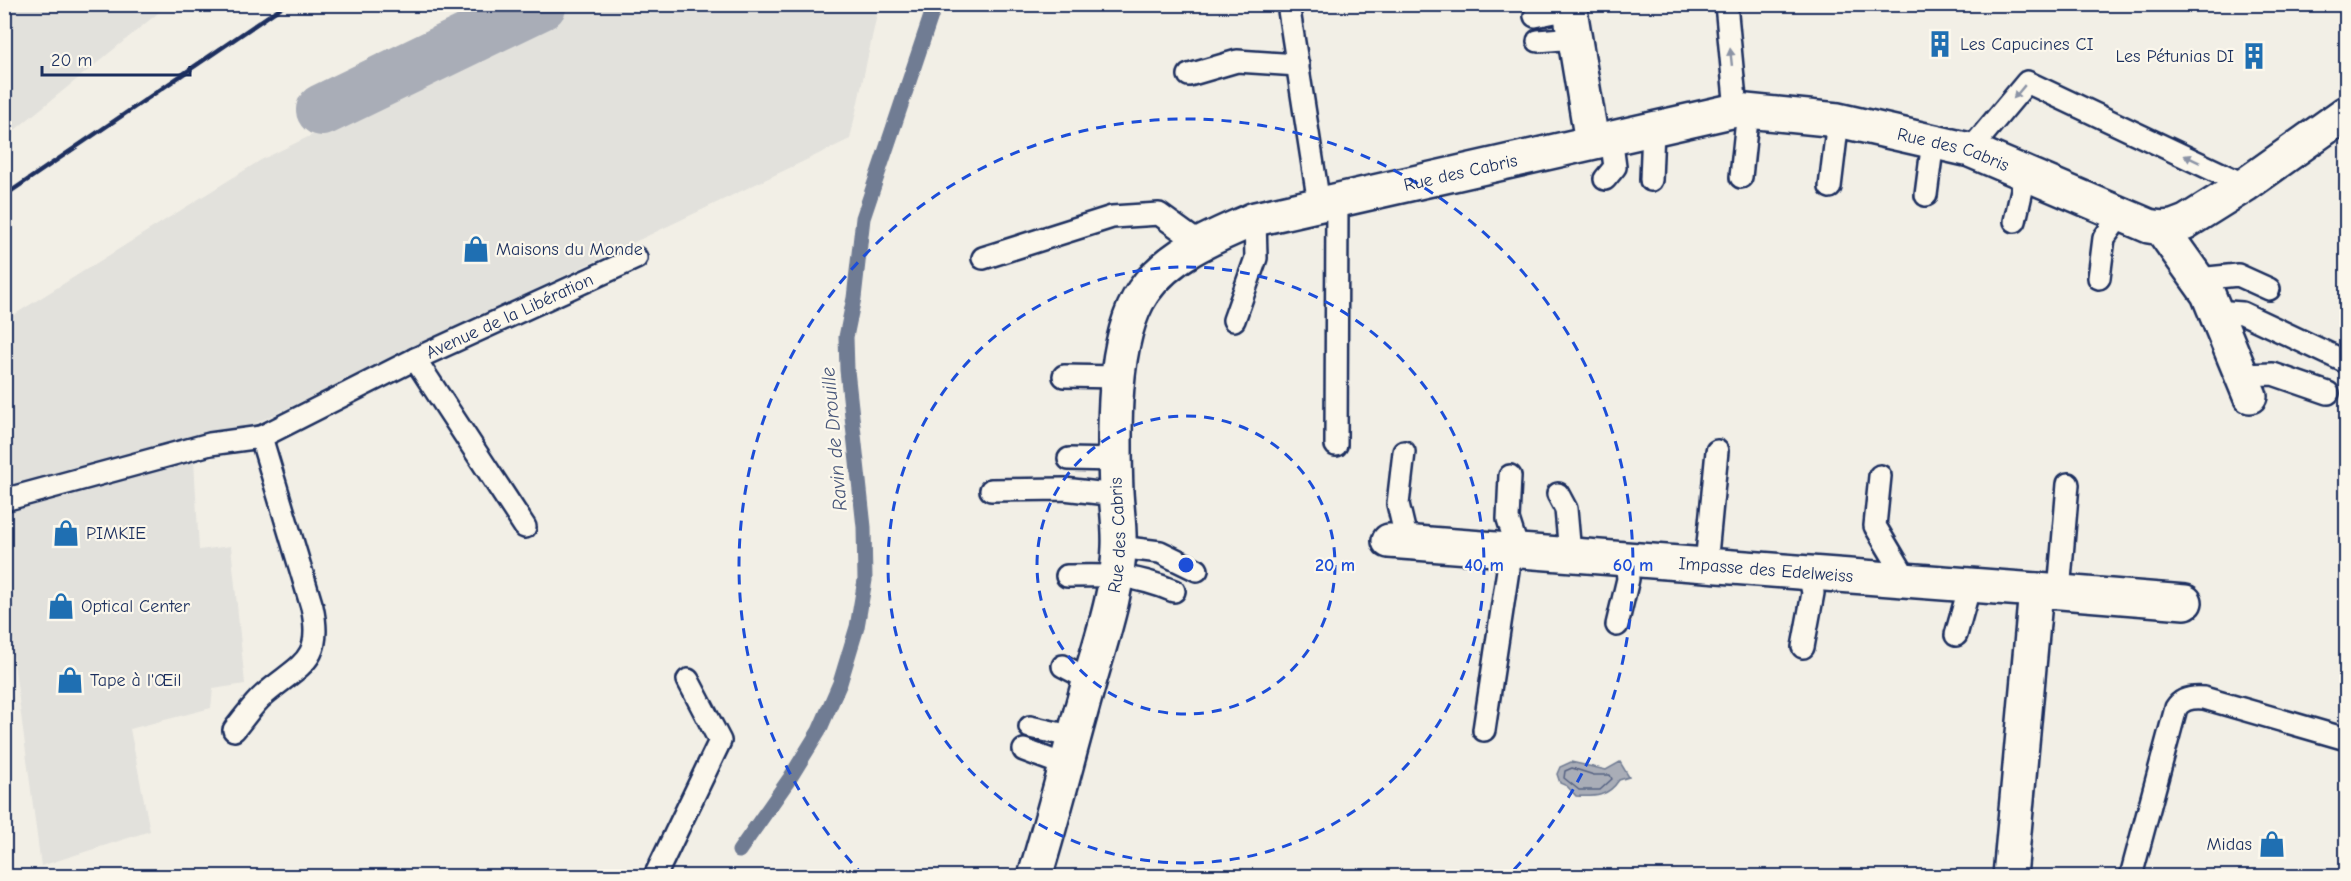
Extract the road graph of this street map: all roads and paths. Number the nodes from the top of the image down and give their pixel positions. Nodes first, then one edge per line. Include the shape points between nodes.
1 (1288, 4) edge
2 (1726, 4) edge
3 (1534, 16) dead end
4 (1571, 17) edge
5 (1538, 41) dead end
6 (1298, 65) junction
7 (1189, 75) dead end
8 (1742, 110) junction
9 (2346, 113) edge
10 (1838, 120) junction
11 (1653, 129) junction
12 (1602, 140) junction
13 (1933, 141) junction
14 (1970, 150) junction
15 (2026, 172) junction
16 (1741, 177) dead end
17 (1605, 179) dead end
18 (1651, 180) dead end
19 (2245, 185) junction
20 (1830, 187) dead end
21 (1926, 195) dead end
22 (1328, 202) junction
23 (2121, 214) junction
24 (1256, 219) junction
25 (2015, 221) dead end
26 (2162, 228) junction
27 (1199, 243) junction
28 (636, 258) dead end
29 (982, 258) dead end
30 (2099, 278) dead end
31 (2198, 279) junction
32 (2269, 288) dead end
33 (2215, 311) junction
34 (1234, 320) dead end
35 (415, 359) junction
36 (2346, 362) edge
37 (1064, 376) dead end
38 (1118, 376) junction
39 (2246, 386) joint
40 (2328, 393) dead end
41 (261, 437) junction
42 (1336, 445) dead end
43 (1716, 451) dead end
44 (1404, 452) dead end
45 (1069, 459) dead end
46 (1115, 460) junction
47 (1510, 476) dead end
48 (1880, 476) dead end
49 (2068, 484) dead end
50 (991, 490) dead end
51 (1116, 495) junction
52 (1558, 495) dead end
53 (4, 500) edge
54 (525, 527) dead end
55 (1398, 541) joint
56 (1510, 550) junction
57 (1570, 554) junction
58 (1626, 559) junction
59 (1118, 561) junction
60 (1706, 565) junction
61 (1197, 570) dead end
62 (1809, 573) junction
63 (1067, 576) dead end
64 (1907, 580) junction
65 (1970, 585) junction
66 (1174, 591) dead end
67 (2048, 591) junction
68 (2185, 602) dead end
69 (1617, 625) dead end
70 (1956, 635) dead end
71 (1803, 647) dead end
72 (688, 680) dead end
73 (1030, 727) dead end
74 (234, 730) dead end
75 (1484, 730) dead end
76 (2346, 739) edge
77 (1024, 750) dead end
78 (1071, 752) junction
79 (655, 876) edge
80 (1035, 876) edge
81 (2010, 876) edge
82 (2131, 876) edge

1 - 6 lane
8 -> 2 lane
3 - 4 lane
4 - 5 lane
4 - 12 street
6 - 7 lane via 1237,61
6 - 22 lane
8 - 10 street, Rue des Cabris
8 - 11 street, Rue des Cabris
8 - 16 lane
9 - 19 street
10 - 13 street, Rue des Cabris
10 - 20 lane
11 - 12 street, Rue des Cabris
11 - 18 lane
12 - 17 lane via 1615,167
12 - 22 street, Rue des Cabris
13 - 14 street, Rue des Cabris
13 - 21 lane
14 - 15 street, Rue des Cabris
19 -> 14 lane via 2027,82
15 - 23 street, Rue des Cabris
15 - 25 lane
19 - 26 street via 2186,222
22 - 24 street, Rue des Cabris
22 - 42 lane
23 - 26 street, Rue des Cabris
23 - 30 lane via 2104,238
24 - 27 street, Rue des Cabris
24 - 34 lane via 1256,258
26 - 31 street
27 - 29 lane via 1159,214 1112,217
27 - 38 street, Rue des Cabris via 1159,273 1142,293 1122,345
28 - 35 lane, Avenue de la Libération
31 - 32 lane via 2238,275
31 - 33 street
33 - 36 lane via 2242,313
33 - 39 street
35 - 41 lane, Avenue de la Libération
35 - 54 lane
37 - 38 lane
38 - 46 street, Rue des Cabris
39 - 40 lane via 2273,374
41 - 53 lane, Avenue de la Libération via 210,444
41 - 74 lane via 312,607 316,633 309,658 263,695
43 - 60 lane
44 - 55 lane
45 - 46 lane
46 - 51 street, Rue des Cabris
47 - 56 lane
48 - 64 lane via 1875,526
49 - 67 lane
50 - 51 lane via 1064,489
51 - 59 street, Rue des Cabris
52 - 57 lane via 1566,509
55 - 56 street, Impasse des Edelweiss
56 - 57 street, Impasse des Edelweiss
56 - 75 lane
57 - 58 street, Impasse des Edelweiss
58 - 60 street, Impasse des Edelweiss
58 - 69 lane via 1628,579
59 - 61 lane via 1160,552
59 - 63 lane
59 - 66 lane
59 - 78 street, Rue des Cabris via 1107,615 1077,673
60 - 62 street, Impasse des Edelweiss
62 - 64 street, Impasse des Edelweiss
62 - 71 lane via 1813,593
64 - 65 street, Impasse des Edelweiss
65 - 67 street, Impasse des Edelweiss
65 - 70 lane
67 - 68 street, Impasse des Edelweiss
67 - 81 street
72 - 79 lane via 720,741
73 - 78 lane
76 - 82 lane via 2204,698 2180,702
77 - 78 lane
78 - 80 street, Rue des Cabris

